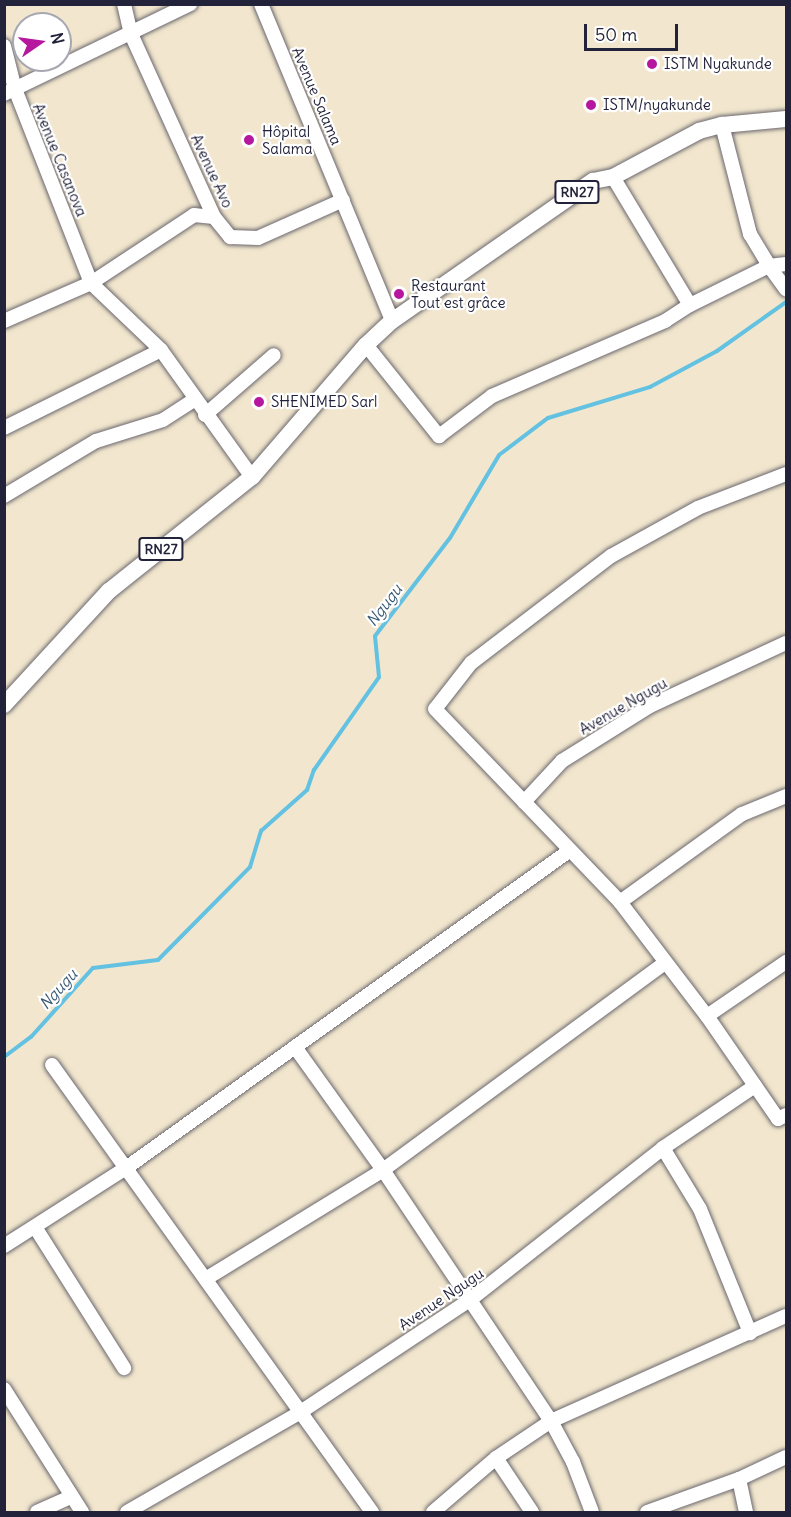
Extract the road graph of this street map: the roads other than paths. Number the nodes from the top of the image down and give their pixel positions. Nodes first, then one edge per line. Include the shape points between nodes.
1 (124, 4) edge
2 (190, 4) edge
3 (261, 4) edge
4 (131, 34) junction
5 (4, 46) edge
6 (10, 91) edge
7 (786, 119) edge
8 (722, 125) junction
9 (613, 177) junction
10 (343, 200) junction
11 (214, 216) junction
12 (786, 264) edge
13 (768, 266) junction
14 (91, 283) junction
15 (786, 290) edge
16 (690, 305) junction
17 (4, 321) edge
18 (392, 321) junction
19 (366, 345) junction
20 (161, 350) junction
21 (274, 355) dead end
22 (194, 400) junction
23 (205, 415) junction
24 (4, 428) edge
25 (786, 474) edge
26 (252, 477) junction
27 (4, 496) edge
28 (786, 643) edge
29 (4, 705) edge
30 (786, 796) edge
31 (524, 802) junction
32 (569, 851) junction
33 (620, 902) junction
34 (786, 962) edge
35 (665, 963) junction
36 (707, 1016) junction
37 (295, 1047) junction
38 (52, 1065) dead end
39 (755, 1086) junction
40 (782, 1117) edge
41 (663, 1148) junction
42 (126, 1168) junction
43 (383, 1170) junction
44 (35, 1227) junction
45 (4, 1246) edge
46 (207, 1278) junction
47 (470, 1300) junction
48 (786, 1316) edge
49 (750, 1333) junction
50 (124, 1368) dead end
51 (4, 1389) edge
52 (299, 1413) junction
53 (551, 1421) junction
54 (786, 1457) edge
55 (496, 1458) junction
56 (739, 1479) junction
57 (71, 1497) junction
58 (37, 1512) edge
59 (82, 1512) edge
60 (127, 1512) edge
61 (372, 1512) edge
62 (433, 1512) edge
63 (532, 1512) edge
64 (592, 1512) edge
65 (647, 1512) edge
66 (746, 1512) edge

1 - 4 street, Avenue Avo
2 - 4 street
3 - 10 street, Avenue Salama
4 - 6 street
4 - 11 street, Avenue Avo
5 - 6 street, Avenue Casanova
6 - 14 street, Avenue Casanova
7 - 8 main road, RN27
8 - 9 main road, RN27 via 666,146
8 - 13 street via 750,234
9 - 16 street
9 - 18 main road, RN27 via 593,181
10 - 11 street, Avenue Avo via 258,238 230,237
10 - 18 street, Avenue Salama
11 - 14 street via 194,215
12 - 13 street
13 - 15 street
13 - 16 street
14 - 17 street
14 - 20 street
16 - 19 street via 607,348 592,350 561,368 492,396 439,436
18 - 19 main road, RN27
19 - 26 main road, RN27
20 - 22 street
20 - 24 street
21 - 23 street
22 - 23 street
22 - 27 street via 163,420 96,441
23 - 26 street
25 - 31 street via 698,508 611,556 471,663 435,709
26 - 29 main road, RN27 via 109,591
28 - 31 street, Avenue Ngugu via 650,706 562,761
30 - 33 street via 742,814
31 - 32 street
32 - 33 street
32 - 37 street
33 - 35 street
34 - 36 street
35 - 36 street
35 - 43 street
36 - 39 street
37 - 42 street
37 - 43 street
38 - 42 street
39 - 40 street
39 - 41 street, Avenue Ngugu
41 - 47 street, Avenue Ngugu
41 - 49 street via 700,1209
42 - 44 street
42 - 46 street
43 - 46 street
43 - 47 street
44 - 45 street
44 - 50 street
46 - 52 street
47 - 52 street, Avenue Ngugu
47 - 53 street
48 - 49 street
49 - 53 street
51 - 57 street
52 - 60 street, Avenue Ngugu
52 - 61 street
53 - 55 street
53 - 64 street via 573,1462
54 - 56 street
55 - 62 street
55 - 63 street
56 - 65 street
56 - 66 street
57 - 58 street
57 - 59 street

